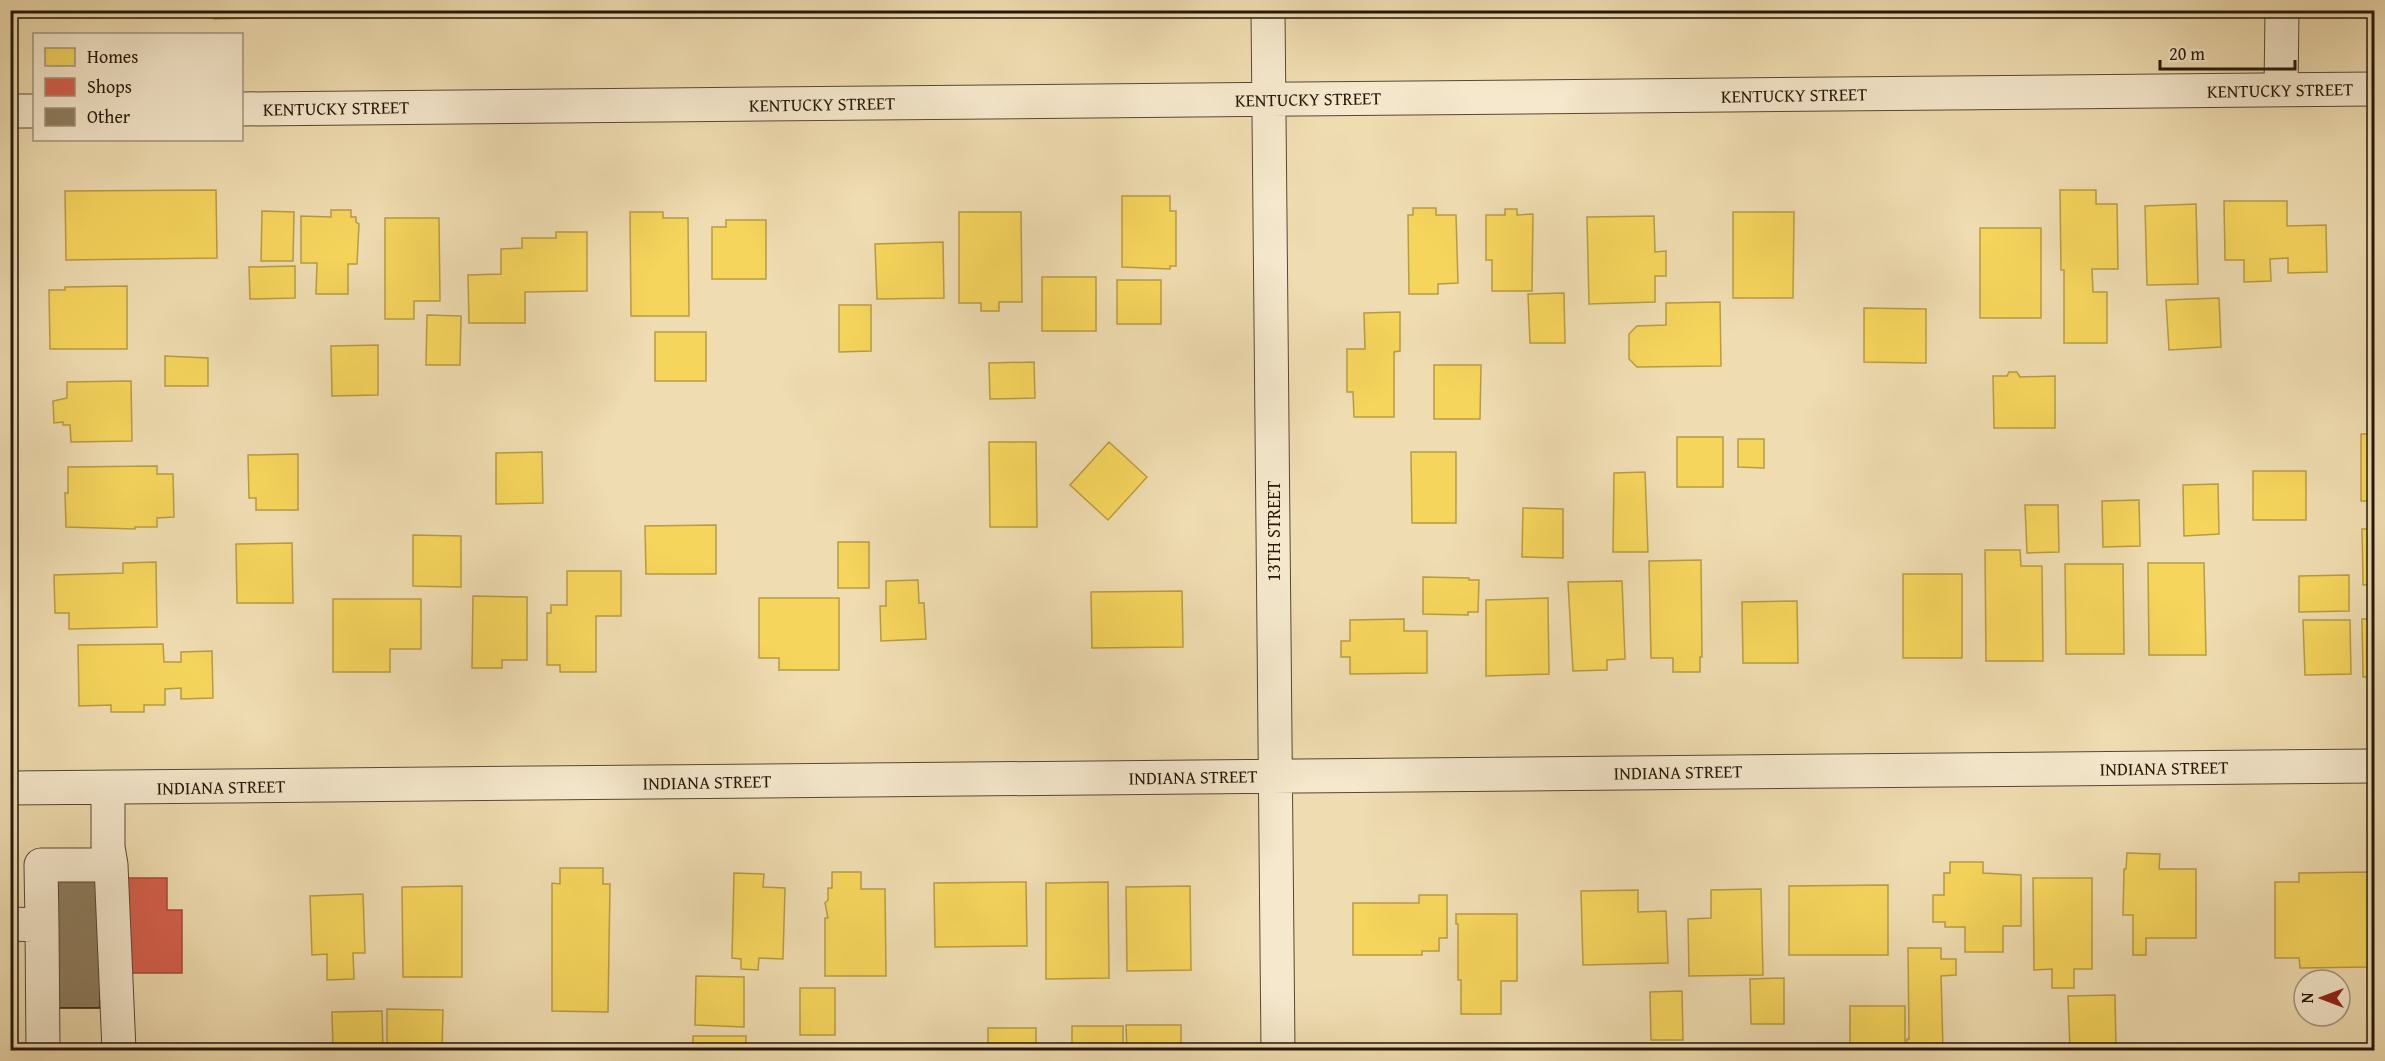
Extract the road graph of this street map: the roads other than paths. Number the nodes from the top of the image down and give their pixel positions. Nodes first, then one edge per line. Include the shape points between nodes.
1 (1268, 10) edge
2 (2282, 10) edge
3 (2374, 89) edge
4 (2281, 90) junction
5 (1269, 100) junction
6 (243, 109) edge
7 (10, 111) edge
8 (33, 111) edge
9 (2374, 766) edge
10 (1275, 776) junction
11 (10, 788) edge
12 (108, 788) junction
13 (111, 865) junction
14 (26, 925) edge
15 (43, 1050) edge
16 (118, 1050) edge
17 (1278, 1050) edge

1 - 5 street, 13TH STREET
2 - 4 street
3 - 4 street, KENTUCKY STREET
4 - 5 street, KENTUCKY STREET
5 - 6 street, KENTUCKY STREET
5 - 10 street, 13TH STREET
7 - 8 street
9 - 10 street, INDIANA STREET
10 - 12 street, INDIANA STREET
10 - 17 street, 13TH STREET
11 - 12 street, INDIANA STREET
12 - 13 street
13 - 14 street via 41,865
13 - 16 street
14 - 15 street

